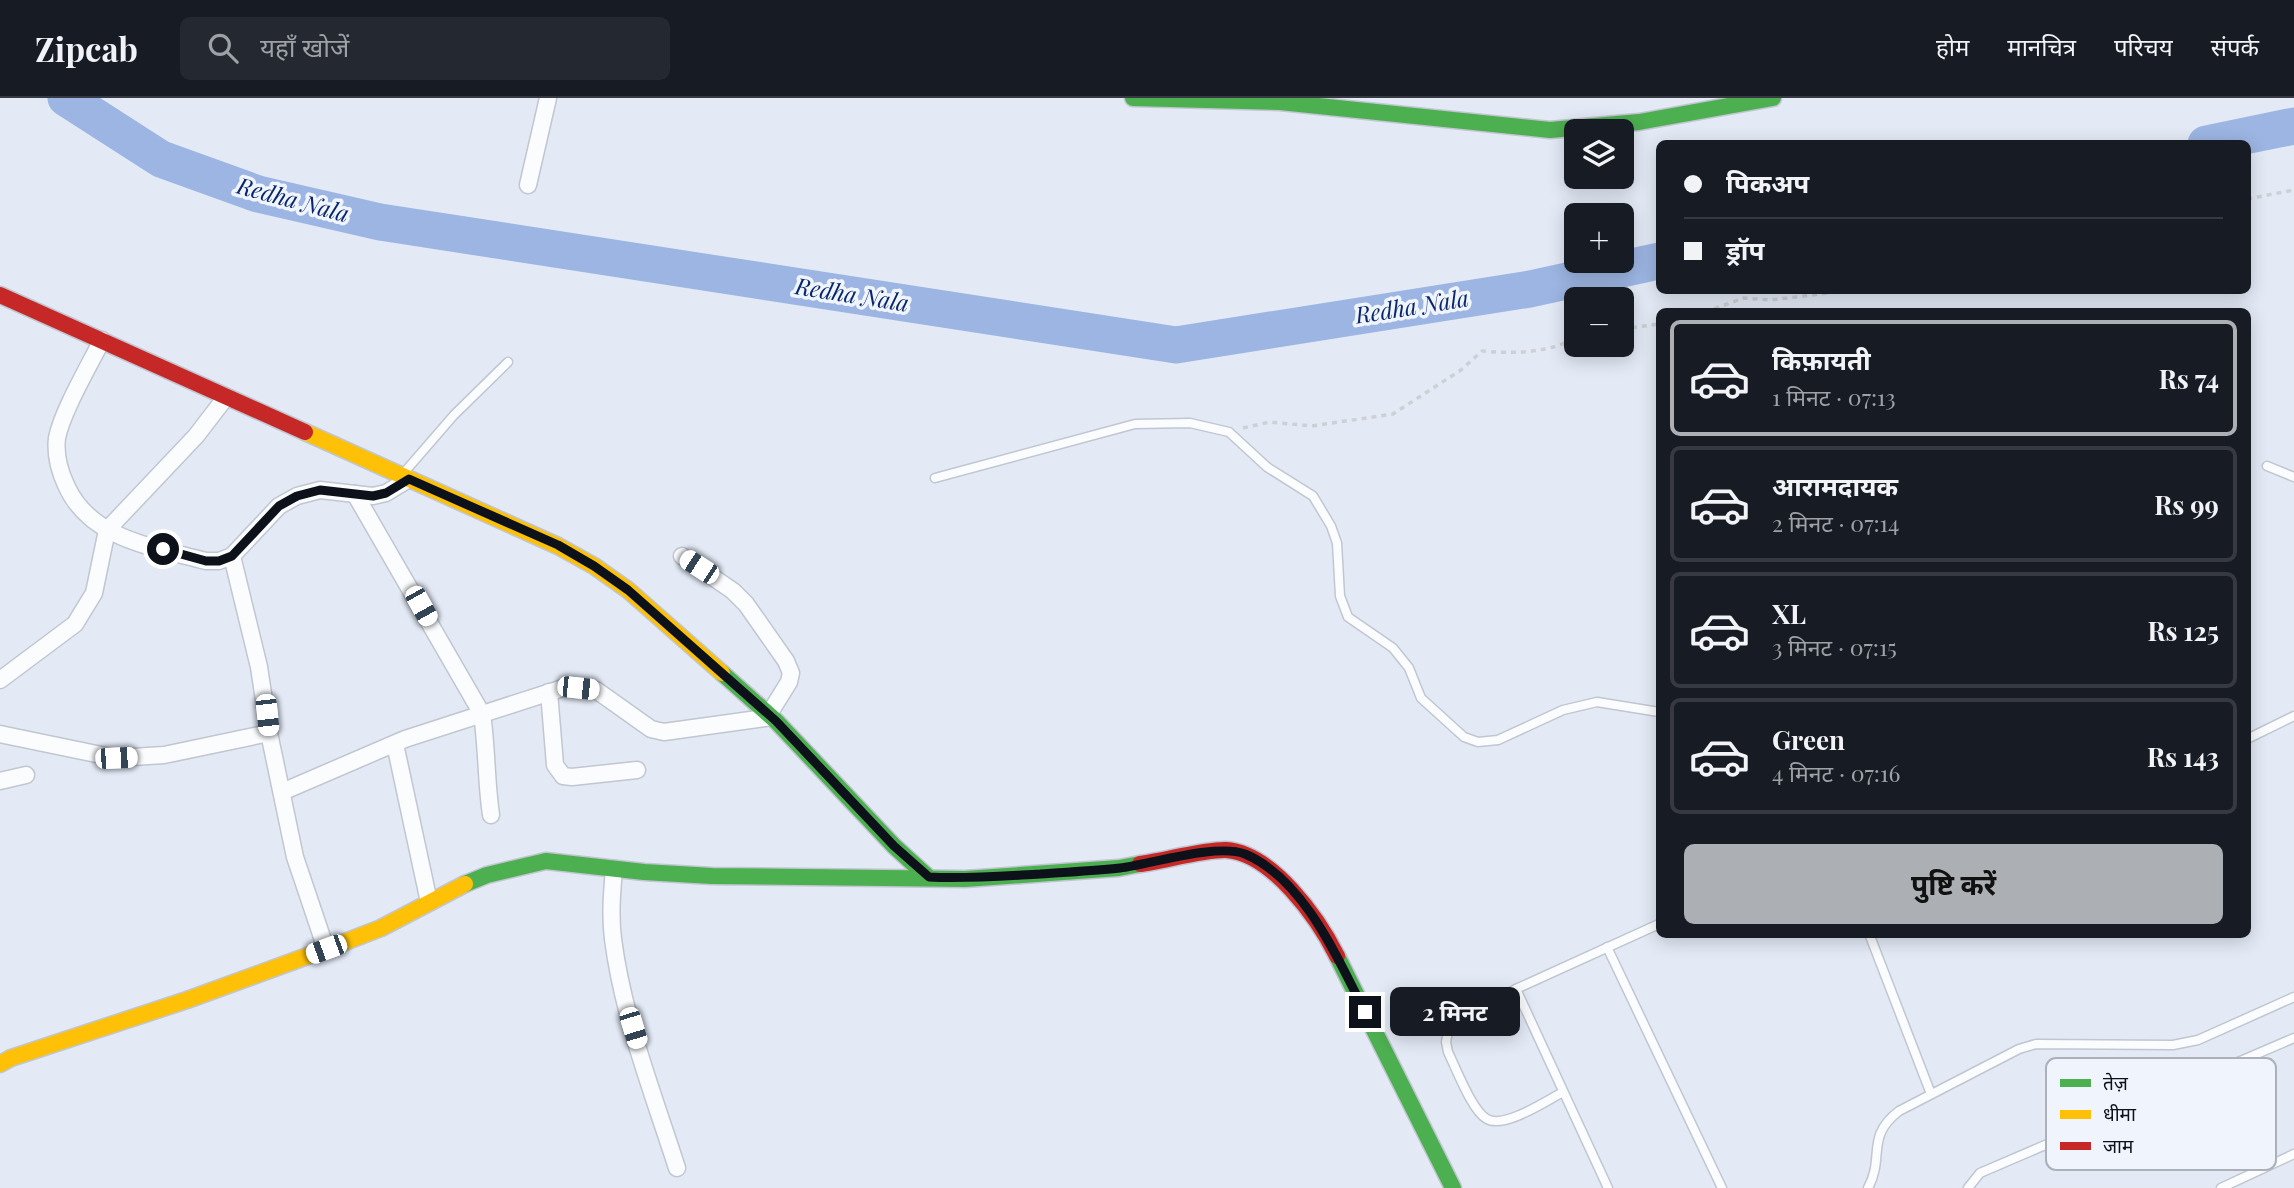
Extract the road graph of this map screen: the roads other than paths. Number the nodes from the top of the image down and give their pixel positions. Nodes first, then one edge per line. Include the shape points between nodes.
1 (548, 98) edge
2 (1133, 98) edge
3 (1671, 98) edge
4 (1773, 98) edge
5 (1673, 115) junction
6 (528, 185) dead end
7 (0, 295) edge
8 (102, 340) junction
9 (508, 362) dead end
10 (226, 397) junction
11 (2267, 466) dead end
12 (405, 477) junction
13 (2294, 477) edge
14 (935, 478) dead end
15 (355, 494) junction
16 (107, 530) junction
17 (232, 556) junction
18 (682, 556) dead end
19 (0, 680) edge
20 (549, 692) junction
21 (1656, 712) edge
22 (482, 714) junction
23 (770, 716) junction
24 (2294, 716) edge
25 (268, 733) junction
26 (0, 734) edge
27 (2251, 737) edge
28 (394, 744) junction
29 (637, 770) dead end
30 (26, 775) dead end
31 (0, 780) edge
32 (282, 792) junction
33 (491, 815) dead end
34 (614, 869) junction
35 (929, 877) junction
36 (429, 902) junction
37 (1656, 925) edge
38 (1871, 938) edge
39 (1607, 947) junction
40 (326, 949) junction
41 (1516, 989) junction
42 (2294, 997) edge
43 (2294, 1038) edge
44 (2247, 1058) edge
45 (0, 1064) edge
46 (1563, 1092) junction
47 (1931, 1094) junction
48 (2046, 1145) edge
49 (2294, 1154) edge
50 (2276, 1162) edge
51 (677, 1168) dead end
52 (2260, 1170) edge
53 (1453, 1188) edge
54 (1608, 1188) edge
55 (1722, 1188) edge
56 (1868, 1188) edge
57 (1968, 1188) edge
58 (2221, 1188) edge

1 - 6 street
2 - 5 street via 1280,102 1550,130
3 - 5 street
4 - 5 street
7 - 8 street
8 - 10 street
8 - 16 street via 62,423 57,457 72,500
9 - 12 lane via 454,415
10 - 12 street
10 - 16 street via 196,436
11 - 13 lane
12 - 15 street via 386,493
12 - 23 street via 558,545 594,566 628,590
14 - 21 lane via 1135,424 1190,423 1229,432 1267,467 1313,496 1337,543 1340,596 1348,617 1393,648 1409,668 1421,698 1464,737 1478,742 1498,740 1563,710 1597,702
15 - 17 street via 320,490 297,496 279,506
15 - 22 street
16 - 17 street via 206,561
16 - 19 street via 94,593 75,624
17 - 25 street via 259,667
18 - 23 street via 733,591 786,661 789,682
20 - 22 street
20 - 23 street via 596,690 651,729 664,732
20 - 29 street via 555,765 563,776
22 - 28 street
22 - 33 street
23 - 35 street
24 - 27 lane
25 - 26 street via 164,755 116,758
25 - 32 street
28 - 32 street
28 - 36 street
30 - 31 street
32 - 40 street via 295,857
34 - 35 street via 712,876
34 - 36 street via 546,862 524,865 487,875
34 - 51 street via 613,938 626,1008
35 - 53 street via 965,879 1119,868 1224,850 1262,863 1288,887 1329,940
36 - 40 street via 381,928
37 - 39 lane
38 - 47 lane
39 - 41 lane
39 - 55 lane
40 - 45 street
41 - 46 lane
41 - 46 lane via 1455,1021 1448,1031 1448,1052 1488,1121 1511,1119
42 - 47 lane via 2198,1040 2173,1045 2036,1044
43 - 44 lane
46 - 54 lane
47 - 56 lane via 1899,1111 1880,1131
48 - 57 lane via 1980,1173
49 - 50 lane
52 - 58 lane

